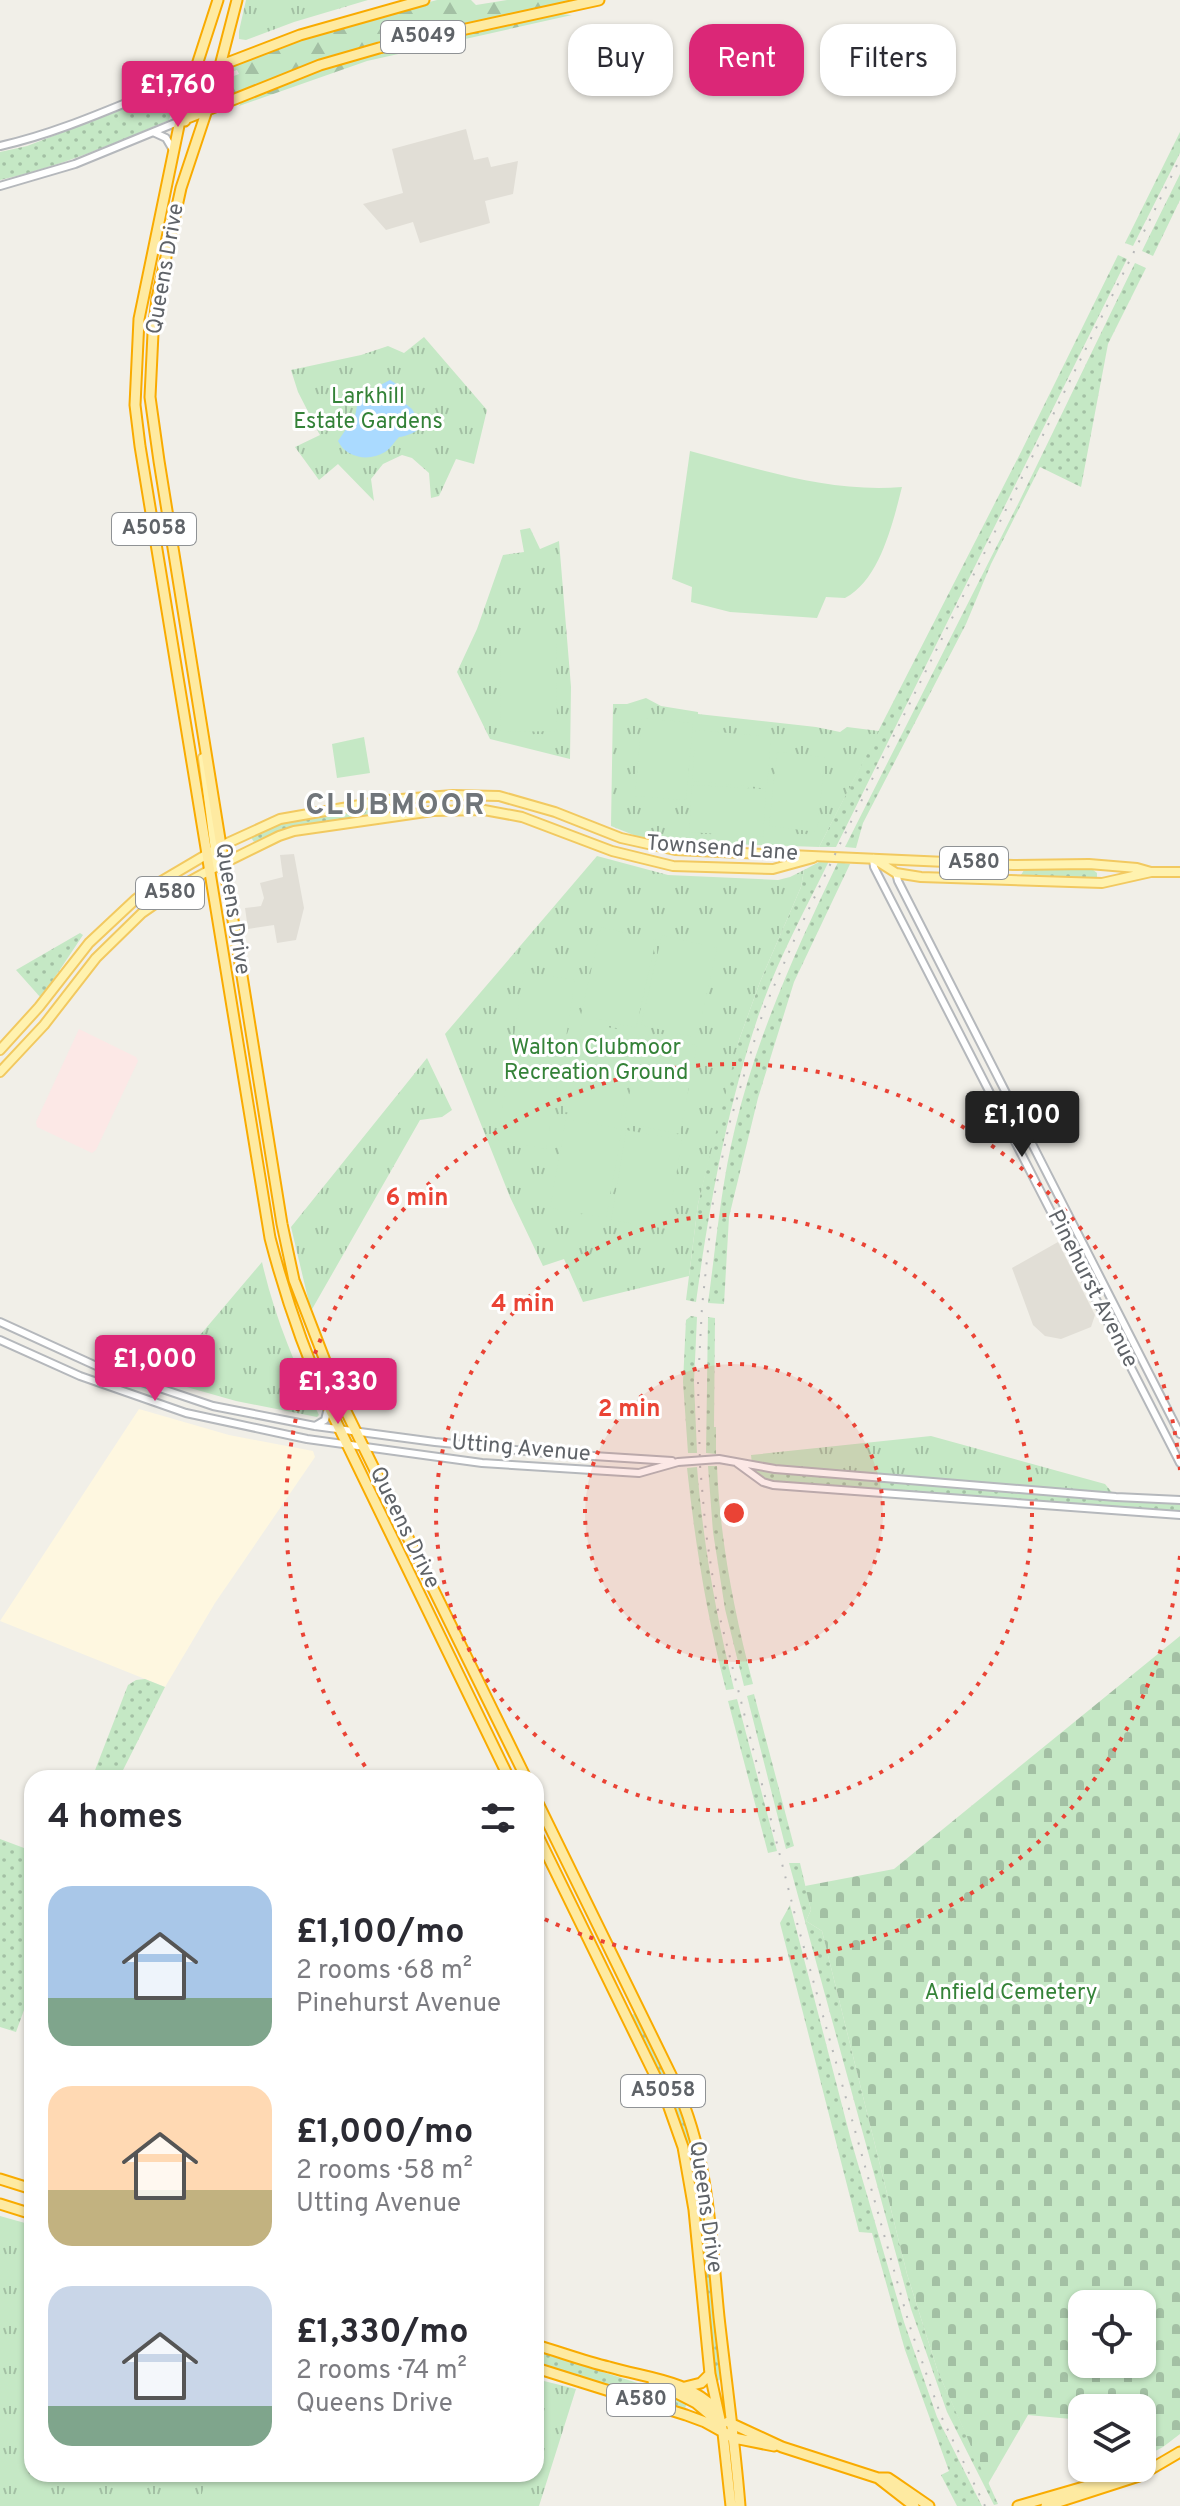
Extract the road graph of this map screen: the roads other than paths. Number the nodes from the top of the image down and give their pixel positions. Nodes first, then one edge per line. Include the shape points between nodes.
1 (218, 0) edge
2 (237, 0) edge
3 (424, 0) edge
4 (599, 0) edge
5 (229, 32) junction
6 (252, 52) junction
7 (217, 67) junction
8 (193, 76) junction
9 (209, 82) junction
10 (195, 107) junction
11 (183, 120) junction
12 (153, 132) junction
13 (0, 146) edge
14 (174, 156) junction
15 (0, 186) edge
16 (215, 850) junction
17 (817, 856) junction
18 (873, 859) junction
19 (225, 863) junction
20 (210, 870) junction
21 (1151, 872) junction
22 (1180, 872) edge
23 (896, 873) junction
24 (0, 1050) edge
25 (0, 1072) edge
26 (0, 1322) edge
27 (0, 1340) edge
28 (328, 1405) junction
29 (315, 1426) junction
30 (341, 1430) junction
31 (357, 1431) junction
32 (1180, 1434) edge
33 (348, 1444) junction
34 (365, 1446) junction
35 (678, 1462) junction
36 (1180, 1463) edge
37 (750, 1468) junction
38 (1180, 1500) edge
39 (1180, 1515) edge
40 (505, 1770) edge
41 (522, 1770) edge
42 (544, 1815) edge
43 (544, 1848) edge
44 (0, 2179) edge
45 (24, 2186) edge
46 (0, 2204) edge
47 (709, 2208) junction
48 (694, 2210) junction
49 (24, 2212) edge
50 (544, 2347) edge
51 (544, 2370) edge
52 (710, 2374) junction
53 (643, 2376) junction
54 (685, 2387) junction
55 (724, 2424) junction
56 (734, 2438) junction
57 (1180, 2445) edge
58 (782, 2447) junction
59 (1180, 2452) edge
60 (1156, 2460) edge
61 (878, 2478) junction
62 (1101, 2482) edge
63 (731, 2506) edge
64 (740, 2506) edge
65 (914, 2506) edge
66 (929, 2506) edge
67 (1018, 2506) edge
68 (1046, 2506) edge

1 - 8 highway, Queens Drive / A5058
2 - 5 highway, Queens Drive / A5058
3 - 6 highway, A5049
4 - 10 highway, A5049 via 379,48
5 - 6 highway via 234,47
5 - 7 highway, Queens Drive / A5058
6 - 7 highway, A5049
7 - 8 highway, A5049
7 - 9 highway
7 - 9 highway, Queens Drive / A5058
8 - 9 highway
8 - 10 highway, Queens Drive / A5058
8 - 13 street via 76,123
9 - 10 highway
9 - 10 highway, Queens Drive / A5058
10 - 11 highway, A5049
10 - 11 highway, Queens Drive
10 - 16 highway, Queens Drive / A5058 via 157,298 150,397 204,737
11 - 12 street
11 - 14 highway, Queens Drive / A5058
12 - 14 street via 168,140
12 - 15 street via 47,174
14 - 16 highway, Queens Drive / A5058 via 138,323 135,405
16 - 17 main road, Townsend Lane / A580 via 280,819 453,795 499,796 660,848
16 - 19 highway, Queens Drive / A5058
16 - 20 highway, Queens Drive / A5058
16 - 24 main road, A580 via 149,889 113,919
17 - 18 main road, A580
17 - 19 main road, Townsend Lane / A580 via 773,869 673,866 502,813 462,810 294,831
18 - 21 main road, A580 via 1089,864
18 - 23 main road, A580
18 - 36 street, Pinehurst Avenue
19 - 20 main road, A580
19 - 31 highway, Queens Drive / A5058 via 294,1280
20 - 25 main road, A580 via 157,901 109,944
20 - 28 highway, Queens Drive / A5058 via 270,1238 304,1351
21 - 22 main road, A580
21 - 23 main road, A580 via 1088,883
23 - 32 street, Pinehurst Avenue
26 - 29 street, Utting Avenue via 103,1369 184,1398
27 - 33 street, Utting Avenue via 161,1406
28 - 29 street via 325,1420
28 - 30 highway, Queens Drive / A5058
29 - 30 street, Utting Avenue
30 - 31 street, Utting Avenue
30 - 33 highway, Queens Drive / A5058
31 - 34 highway, Queens Drive / A5058
31 - 35 street, Utting Avenue via 486,1448
33 - 34 street, Utting Avenue
33 - 40 highway, Queens Drive / A5058
34 - 35 street, Utting Avenue via 482,1463 622,1473
34 - 41 highway, Queens Drive / A5058
35 - 37 street, Utting Avenue via 734,1461
37 - 38 street, Utting Avenue
37 - 39 street, Utting Avenue via 773,1485
42 - 47 highway, Queens Drive / A5058 via 683,2100 699,2148
43 - 48 highway, Queens Drive / A5058 via 665,2096 683,2147
44 - 45 highway
46 - 49 highway
47 - 48 highway
47 - 55 highway, Queens Drive / A5058
48 - 52 highway, Queens Drive / A5058
50 - 53 highway, A580
51 - 55 highway, A580
52 - 54 highway, A580
52 - 55 highway, Queens Drive / A5058
53 - 54 highway, A580
53 - 55 highway, A580
54 - 55 highway, A580 via 705,2398
55 - 56 highway, A580
55 - 58 highway, A580
55 - 63 highway, Queens Drive / A5058
56 - 58 highway, A580
56 - 64 highway
57 - 60 highway
58 - 61 highway, A580
59 - 68 highway via 1139,2476
61 - 65 highway, A580
61 - 66 highway, A580 via 888,2478
62 - 67 highway

